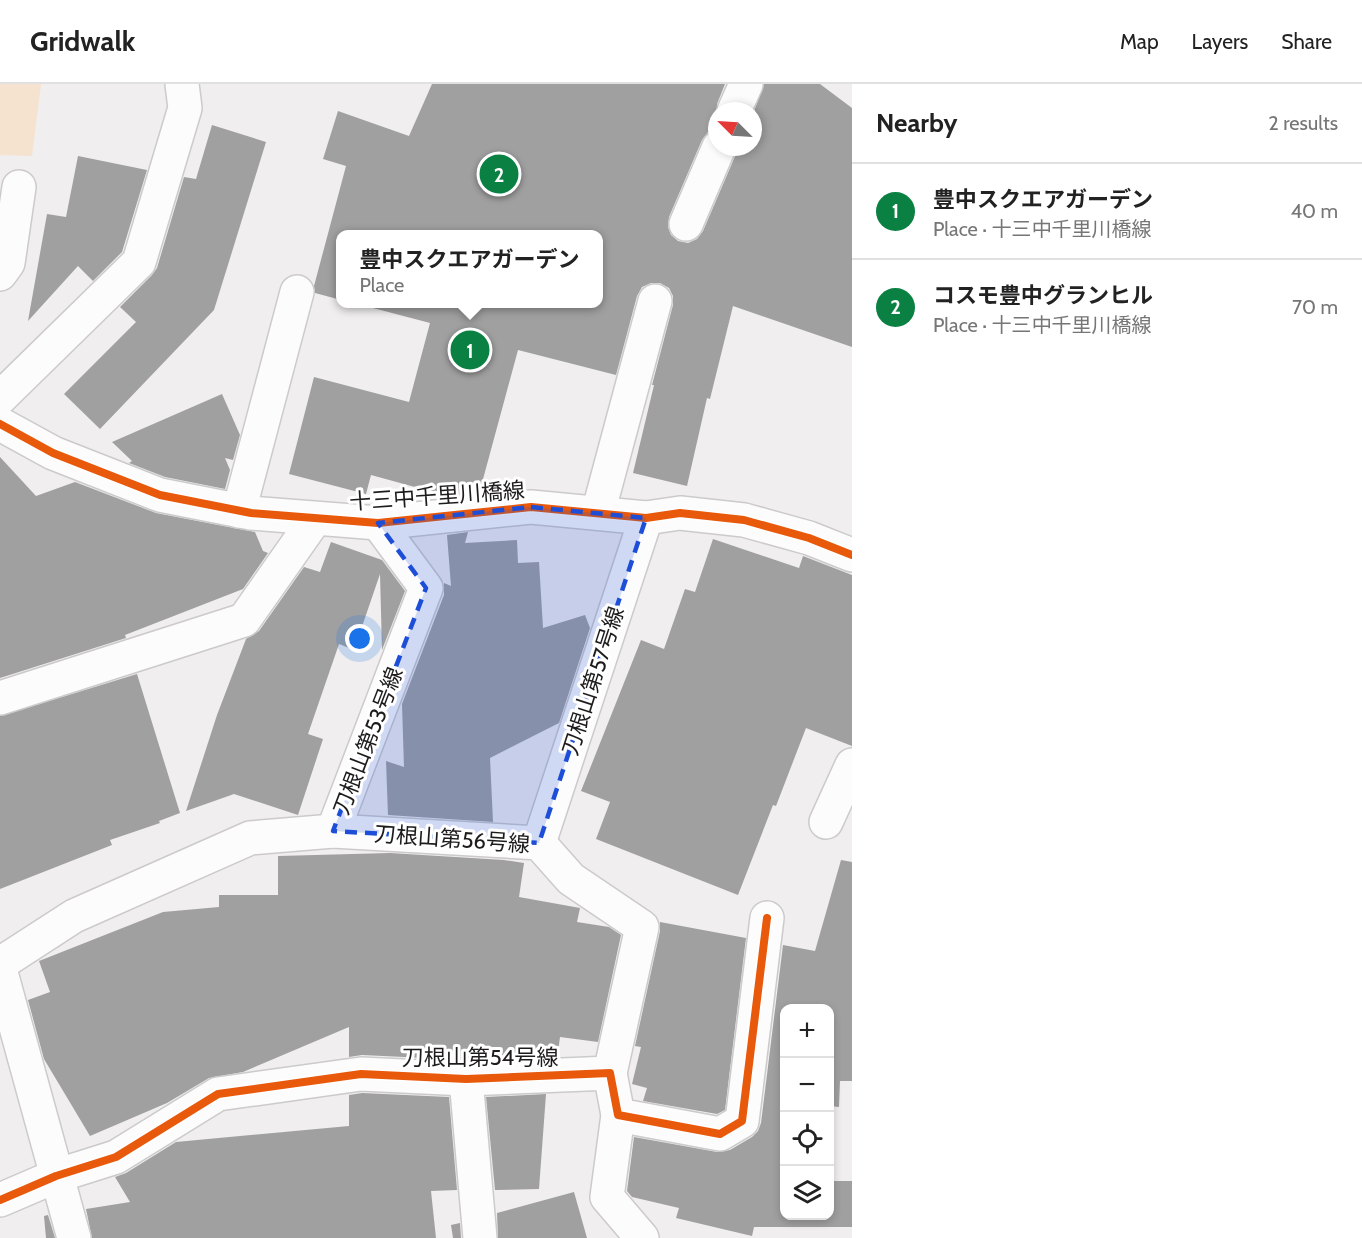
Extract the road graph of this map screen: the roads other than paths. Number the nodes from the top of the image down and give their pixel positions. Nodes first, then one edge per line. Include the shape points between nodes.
1 (182, 84) edge
2 (746, 84) edge
3 (738, 102) edge
4 (715, 156) edge
5 (20, 187) dead end
6 (686, 224) dead end
7 (6, 238) edge
8 (0, 274) edge
9 (297, 292) dead end
10 (655, 301) dead end
11 (0, 398) edge
12 (0, 424) edge
13 (239, 511) junction
14 (598, 513) junction
15 (646, 518) junction
16 (315, 519) junction
17 (378, 523) junction
18 (852, 555) edge
19 (0, 698) edge
20 (852, 765) edge
21 (826, 822) dead end
22 (333, 831) junction
23 (539, 843) junction
24 (767, 918) dead end
25 (0, 967) edge
26 (610, 1073) junction
27 (466, 1079) junction
28 (618, 1115) junction
29 (56, 1176) junction
30 (0, 1200) edge
31 (74, 1238) edge
32 (480, 1238) edge
33 (642, 1238) edge

1 - 11 street via 185,108 139,262
2 - 3 street
4 - 6 street
5 - 7 street
7 - 8 street via 8,263
9 - 13 street
10 - 14 street
12 - 13 street, 十三中千里川橋線 via 52,453 159,495
13 - 16 street, 十三中千里川橋線
14 - 15 street, 十三中千里川橋線
14 - 17 street, 十三中千里川橋線 via 531,507
15 - 18 street, 十三中千里川橋線 via 680,513 744,520
15 - 23 street, 刀根山第57号線
16 - 17 street, 十三中千里川橋線
16 - 19 street via 244,620
17 - 22 street, 刀根山第53号線 via 426,588
20 - 21 street
22 - 23 street, 刀根山第56号線
22 - 25 street, 刀根山第53号線 via 250,838 74,916
23 - 26 street, 刀根山第56号線 via 571,879 642,927
24 - 28 street via 742,1121 720,1134
25 - 29 street
26 - 27 street, 刀根山第54号線
26 - 28 street
27 - 29 street, 刀根山第54号線 via 361,1074 218,1094 116,1157
27 - 32 street
28 - 33 street via 607,1197
29 - 30 street, 刀根山第54号線
29 - 31 street

